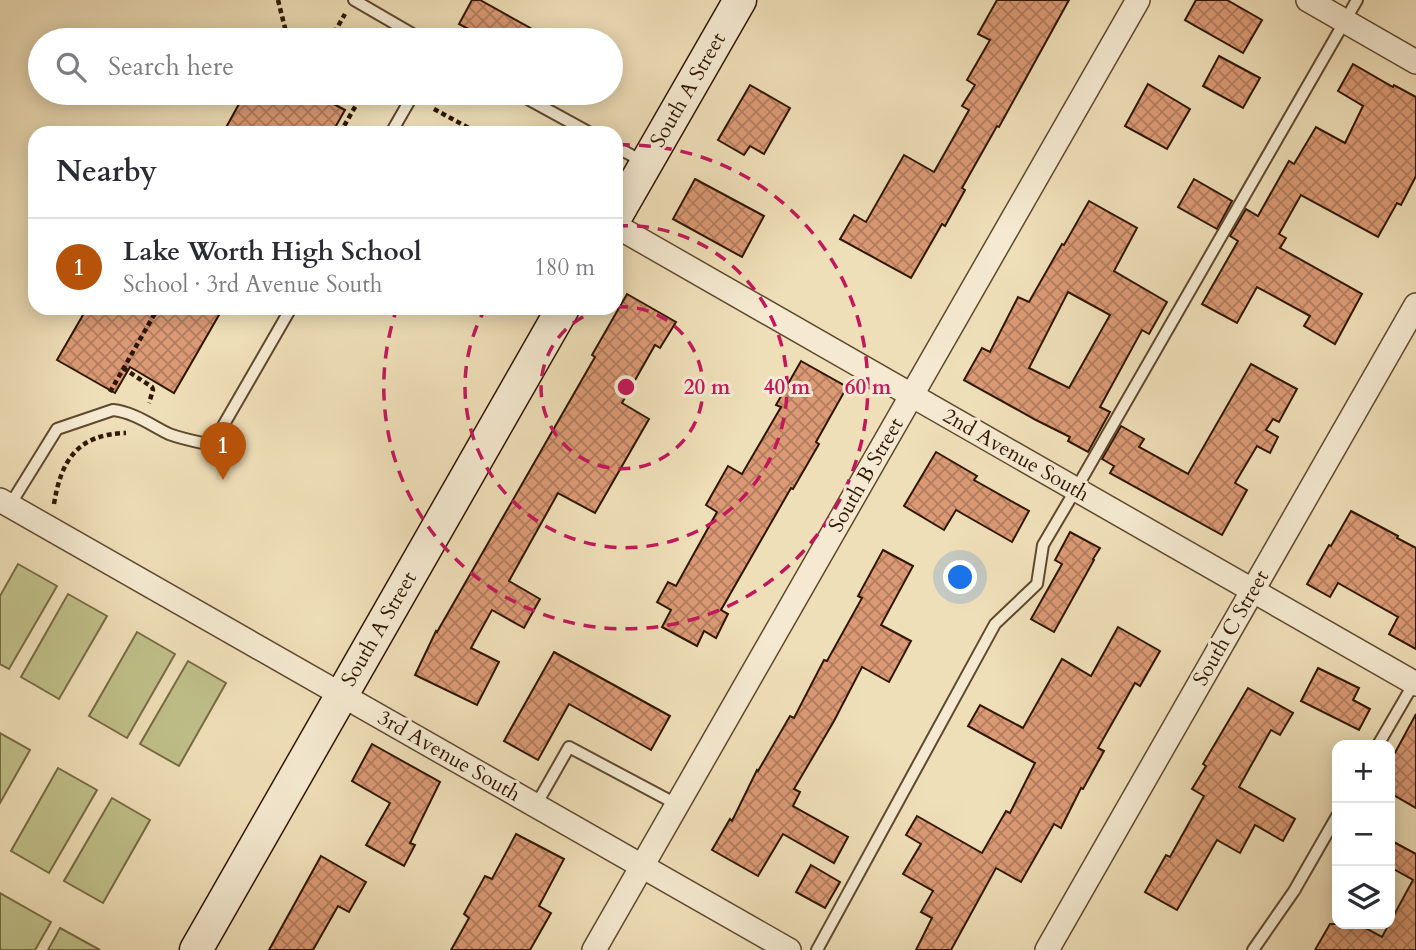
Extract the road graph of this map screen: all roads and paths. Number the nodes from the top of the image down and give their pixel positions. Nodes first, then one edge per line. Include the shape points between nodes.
1 (278, 0) edge
2 (354, 0) edge
3 (740, 0) edge
4 (1138, 0) edge
5 (1308, 0) edge
6 (1357, 0) edge
7 (347, 10) dead end
8 (1345, 21) junction
9 (285, 28) edge
10 (337, 28) edge
11 (402, 28) edge
12 (1416, 62) edge
13 (356, 105) edge
14 (407, 105) edge
15 (539, 105) edge
16 (434, 108) dead end
17 (344, 126) edge
18 (395, 126) edge
19 (466, 126) edge
20 (577, 126) edge
21 (623, 151) edge
22 (646, 164) junction
23 (623, 204) edge
24 (623, 230) edge
25 (1416, 305) edge
26 (154, 315) edge
27 (287, 315) edge
28 (559, 315) edge
29 (123, 368) junction
30 (912, 395) junction
31 (107, 412) junction
32 (140, 419) junction
33 (136, 436) dead end
34 (1076, 489) junction
35 (5, 502) edge
36 (44, 525) junction
37 (1253, 590) junction
38 (1415, 683) edge
39 (342, 695) junction
40 (1381, 740) edge
41 (536, 805) junction
42 (678, 805) junction
43 (1332, 825) edge
44 (642, 866) junction
45 (196, 950) edge
46 (594, 950) edge
47 (789, 950) edge
48 (817, 950) edge
49 (1047, 950) edge
50 (1252, 950) edge

1 - 9 path
2 - 11 lane
3 - 22 street, South A Street
4 - 30 street, South B Street
5 - 8 street
6 - 8 lane
7 - 10 path
8 - 12 street
8 - 34 lane
13 - 17 path
14 - 18 lane
15 - 20 lane
16 - 19 path
21 - 22 lane
22 - 23 street, South A Street
24 - 30 street, 2nd Avenue South
25 - 37 street, South C Street
26 - 29 path
27 - 32 lane via 212,445 173,435
28 - 39 street, South A Street
29 - 31 path via 110,390
29 - 32 path via 152,387
30 - 34 street, 2nd Avenue South
30 - 42 street, South B Street
31 - 32 lane via 122,411
31 - 35 lane via 58,429
33 - 36 path via 100,436 83,444 62,473 54,508
34 - 37 street, 2nd Avenue South
34 - 48 lane via 1043,545 1037,584 995,624
35 - 36 street, 3rd Avenue South
36 - 39 street, 3rd Avenue South
37 - 38 street, 2nd Avenue South
37 - 49 street, South C Street
38 - 40 lane
39 - 41 street, 3rd Avenue South
39 - 45 street, South A Street
41 - 42 lane via 569,747
41 - 44 street, 3rd Avenue South
42 - 44 street, South B Street
43 - 50 lane via 1294,891
44 - 46 street, South B Street
44 - 47 street, 3rd Avenue South

